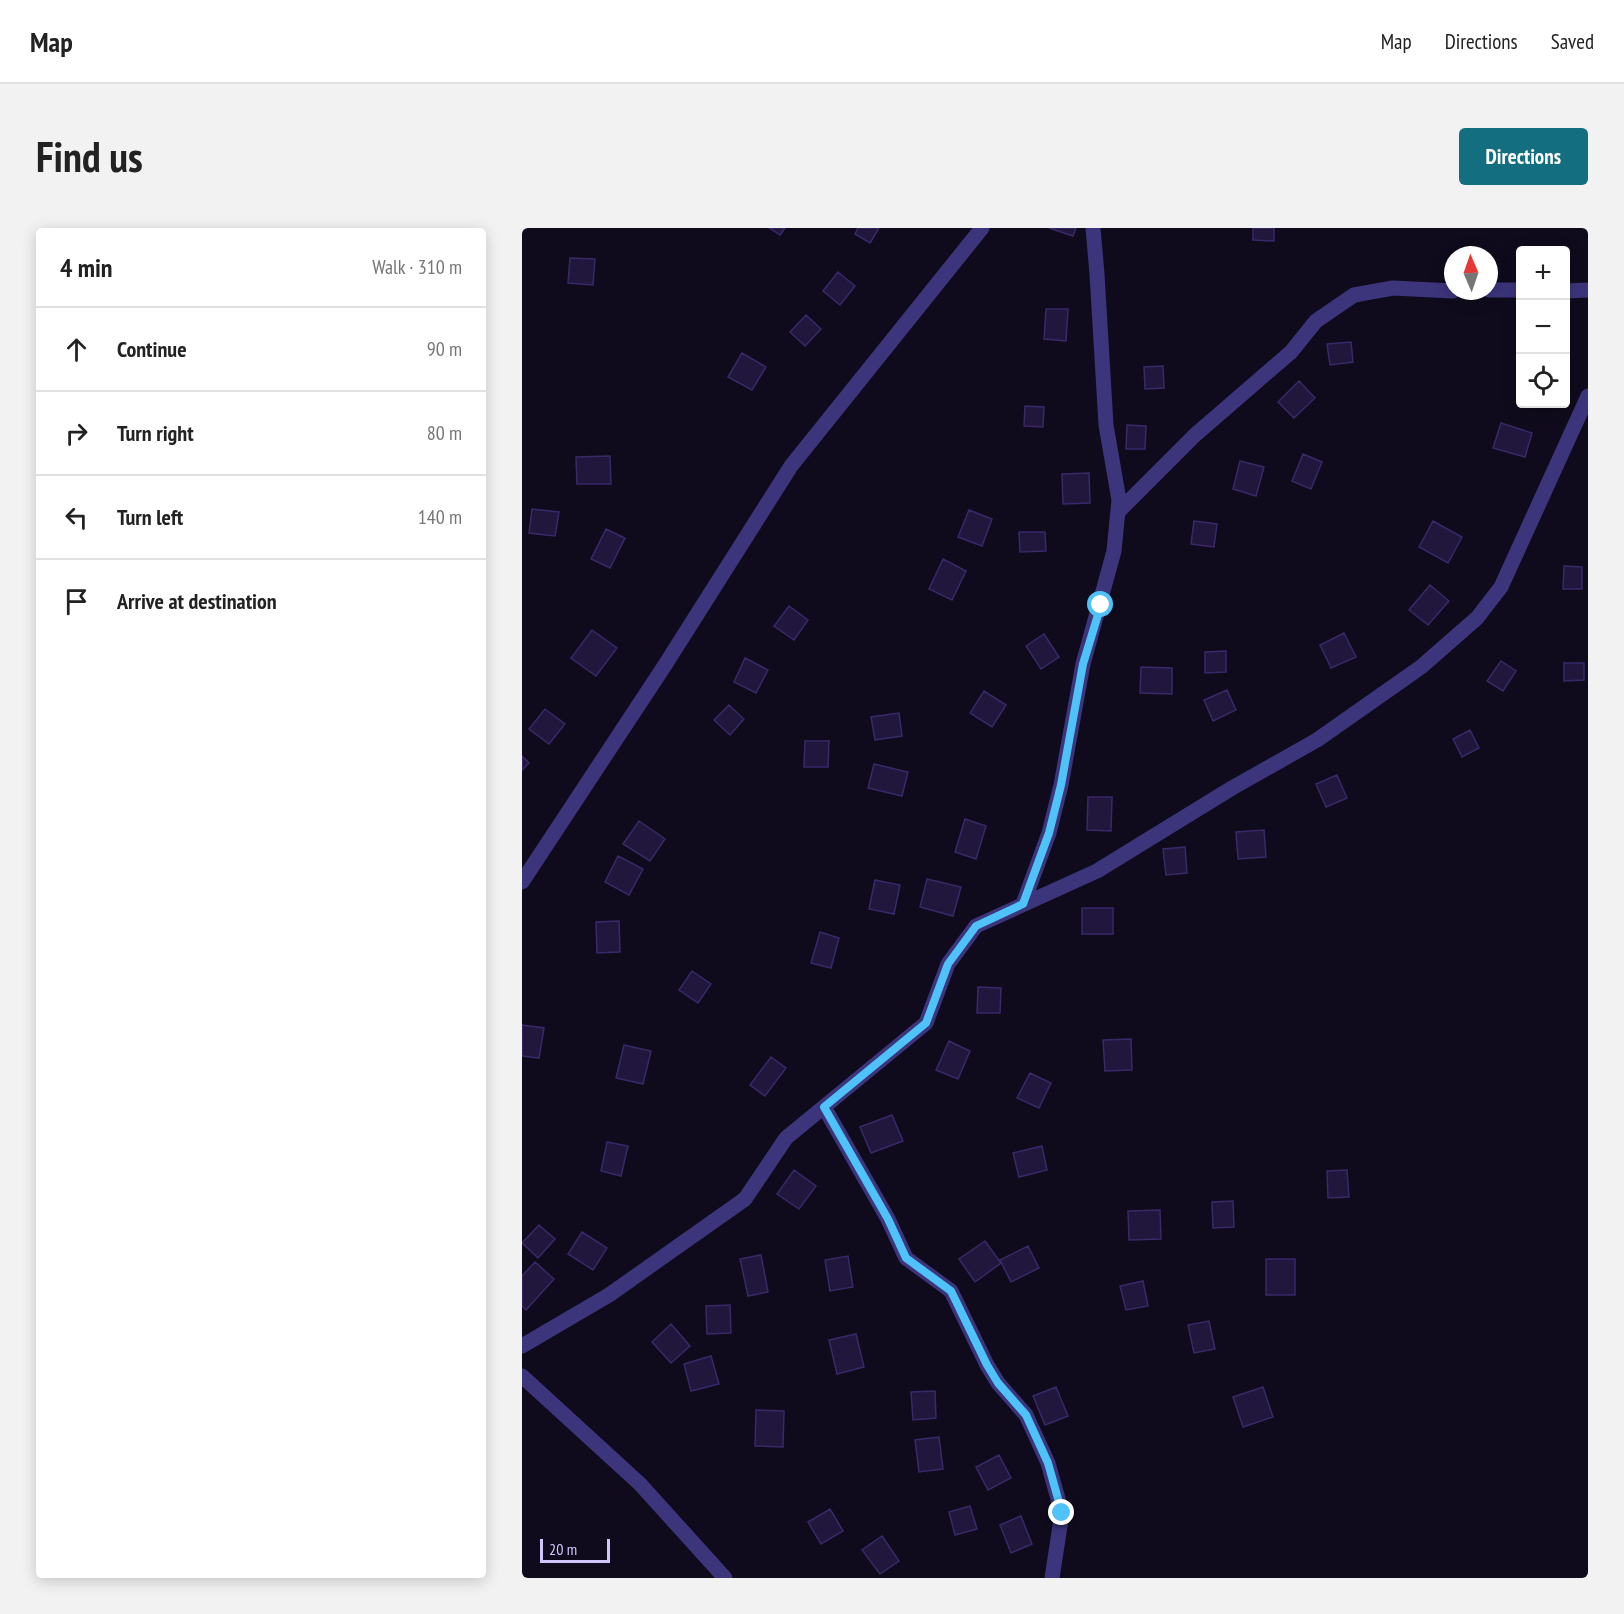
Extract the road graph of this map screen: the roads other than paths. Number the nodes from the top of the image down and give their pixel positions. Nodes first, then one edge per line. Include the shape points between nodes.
1 (982, 228) edge
2 (1093, 228) edge
3 (1498, 290) edge
4 (1516, 290) edge
5 (1588, 290) edge
6 (1444, 291) edge
7 (1570, 291) edge
8 (1588, 396) edge
9 (1118, 512) junction
10 (522, 882) edge
11 (1023, 904) junction
12 (824, 1107) junction
13 (522, 1346) edge
14 (522, 1376) edge
15 (725, 1578) edge
16 (1052, 1578) edge

1 - 10 street via 791,466
2 - 9 street via 1106,425
3 - 4 street
5 - 7 street
6 - 9 street via 1393,288 1354,295 1316,321 1291,352 1195,435
8 - 11 street via 1501,587 1477,618 1421,667 1317,740 1097,871
9 - 11 street via 1114,551 1083,664 1061,785 1049,833
11 - 12 street via 976,926 948,964 926,1023
12 - 13 street via 786,1138 745,1199 609,1295
12 - 16 street via 906,1258 951,1291 987,1365 1026,1415 1048,1463 1062,1513
14 - 15 street via 640,1484

